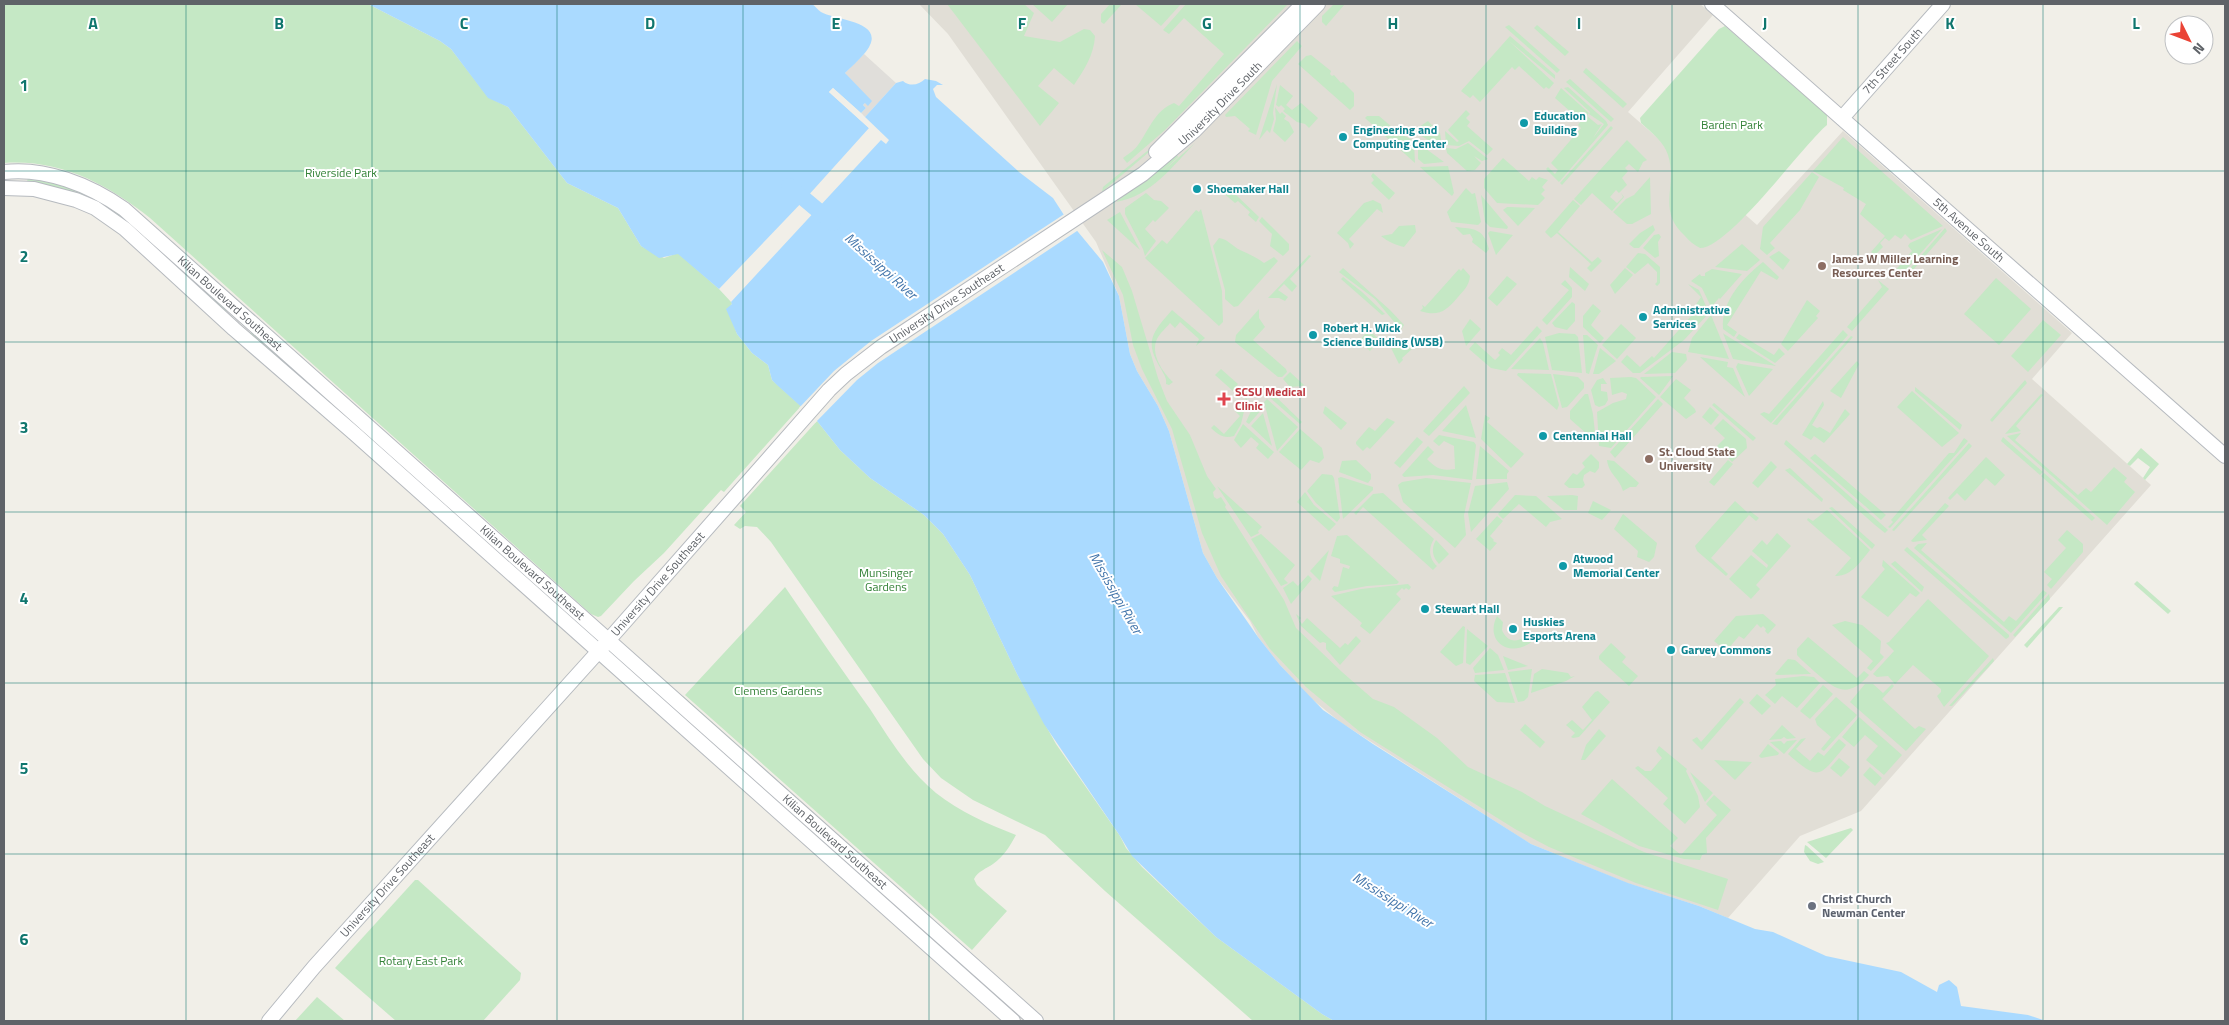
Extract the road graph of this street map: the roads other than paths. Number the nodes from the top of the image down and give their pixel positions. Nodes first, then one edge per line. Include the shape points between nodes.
1 (1303, 4) edge
2 (1318, 4) edge
3 (1712, 4) edge
4 (1943, 4) edge
5 (1842, 118) junction
6 (4, 172) edge
7 (4, 188) edge
8 (1114, 192) junction
9 (1097, 204) joint
10 (2225, 456) edge
11 (608, 640) junction
12 (598, 652) junction
13 (269, 1021) edge
14 (1013, 1021) edge
15 (1036, 1021) edge

1 - 8 street, University Drive South via 1186,124
2 - 8 street, University Drive South via 1187,137 1143,174
3 - 5 street, 5th Avenue South
4 - 5 street, 7th Street South
5 - 10 street, 5th Avenue South
6 - 11 street, Kilian Boulevard Southeast via 31,172 76,183 124,209
7 - 12 street, Kilian Boulevard Southeast via 34,189 76,200 95,208 126,229
8 - 9 street, University Drive South
9 - 11 street, University Drive Southeast via 864,360 829,390
11 - 12 street, University Drive Southeast
11 - 15 street, Kilian Boulevard Southeast
12 - 13 street, University Drive Southeast
12 - 14 street, Kilian Boulevard Southeast

